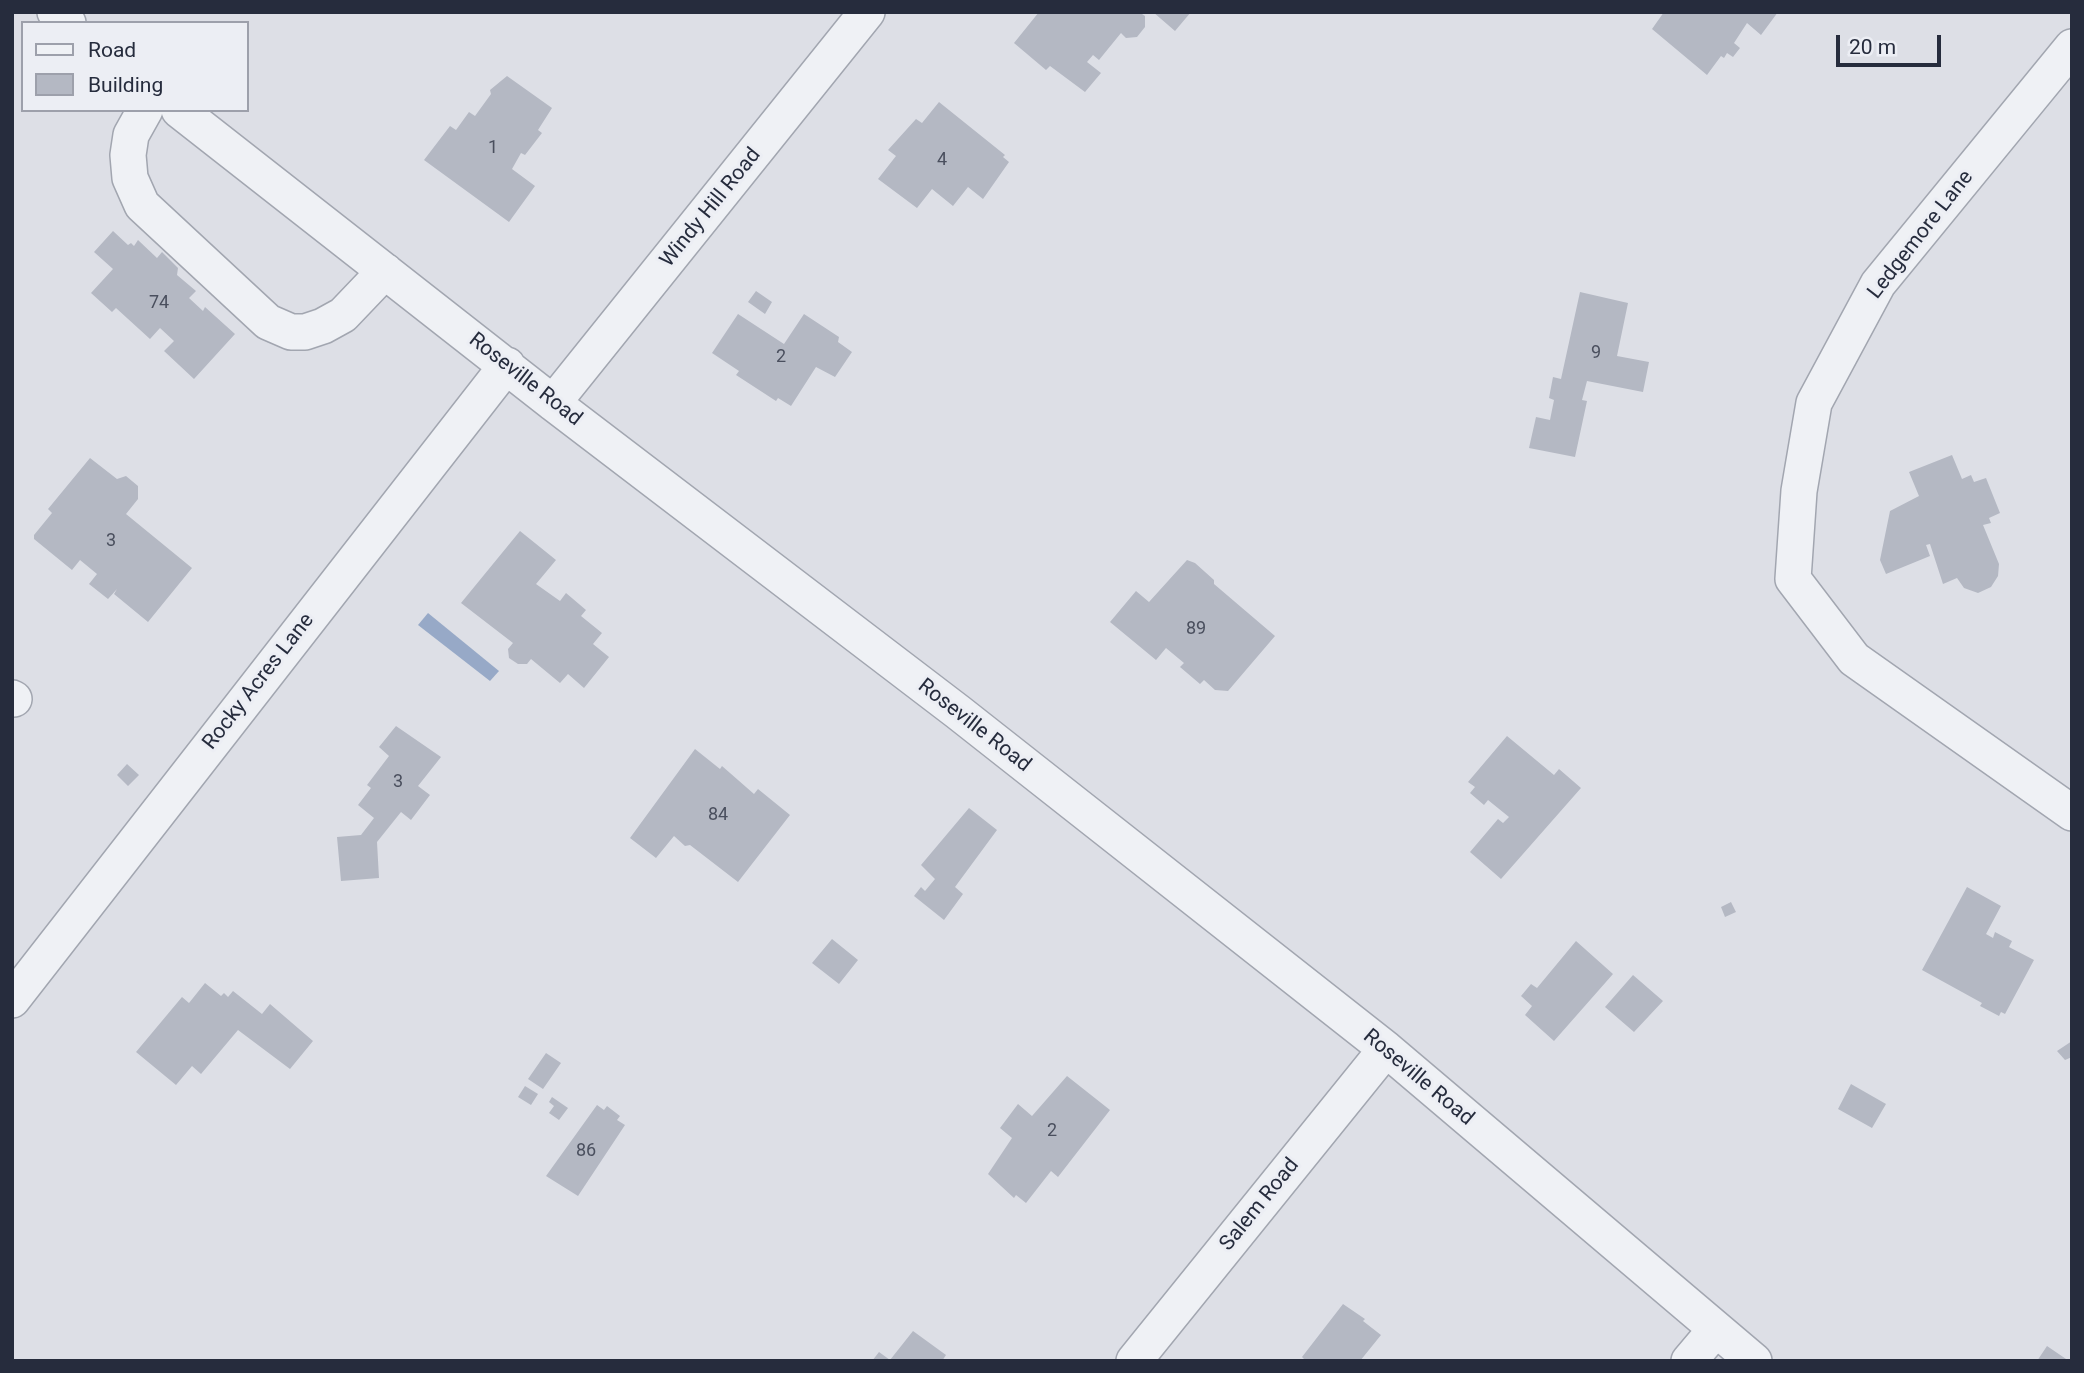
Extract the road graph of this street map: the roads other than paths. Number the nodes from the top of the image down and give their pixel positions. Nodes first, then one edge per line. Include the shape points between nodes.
1 (867, 12) edge
2 (2072, 47) edge
3 (144, 112) edge
4 (182, 112) edge
5 (385, 271) junction
6 (507, 365) junction
7 (554, 403) junction
8 (2072, 813) edge
9 (12, 999) edge
10 (1386, 1049) junction
11 (1716, 1329) junction
12 (1134, 1361) edge
13 (1689, 1361) edge
14 (1754, 1361) edge

1 - 7 street, Windy Hill Road
2 - 8 street, Ledgemore Lane via 1878,284 1820,391 1799,491 1793,579 1854,659
3 - 5 street via 131,135 128,155 135,193 142,205 268,322 291,332 323,326 343,315
4 - 5 street, Roseville Road
5 - 6 street, Roseville Road
6 - 7 street, Roseville Road
6 - 9 street, Rocky Acres Lane
7 - 10 street, Roseville Road via 969,720
10 - 11 street, Roseville Road
10 - 12 street, Salem Road
11 - 13 street
11 - 14 street, Roseville Road

